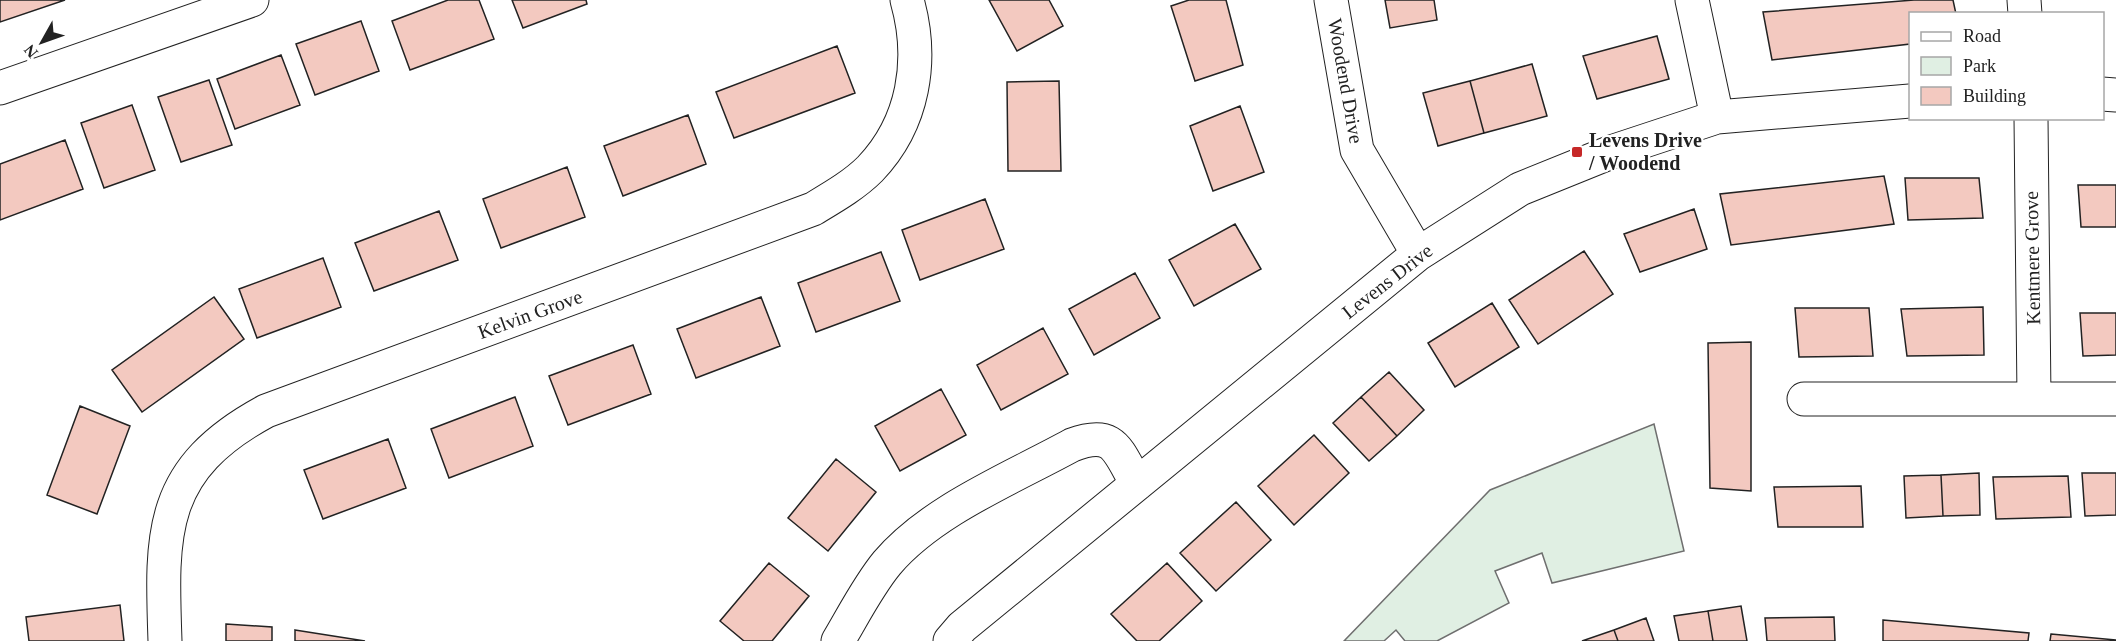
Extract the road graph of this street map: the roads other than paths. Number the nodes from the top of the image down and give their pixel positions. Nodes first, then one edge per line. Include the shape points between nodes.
1 (252, 0) edge
2 (907, 0) edge
3 (1331, 0) edge
4 (1692, 0) edge
5 (0, 88) edge
6 (1909, 101) edge
7 (1717, 117) junction
8 (2031, 120) edge
9 (1418, 254) junction
10 (2034, 398) junction
11 (1804, 399) dead end
12 (2116, 399) edge
13 (1137, 484) junction
14 (165, 641) edge
15 (838, 641) edge
16 (950, 641) edge

1 - 5 street
2 - 14 street, Kelvin Grove via 912,18 914,87 905,117 870,170 844,190 813,209 266,411 223,438 183,483 172,506 164,541
3 - 9 street, Woodend Drive via 1357,150
4 - 7 street
6 - 7 street, Levens Drive
7 - 9 street, Levens Drive via 1614,151 1520,189
8 - 10 street, Kentmere Grove
9 - 13 street, Levens Drive
10 - 11 street
10 - 12 street
13 - 15 street via 1118,452 1105,439 1093,437 1072,445 946,514 910,541 886,564
13 - 16 street, Levens Drive via 962,627

